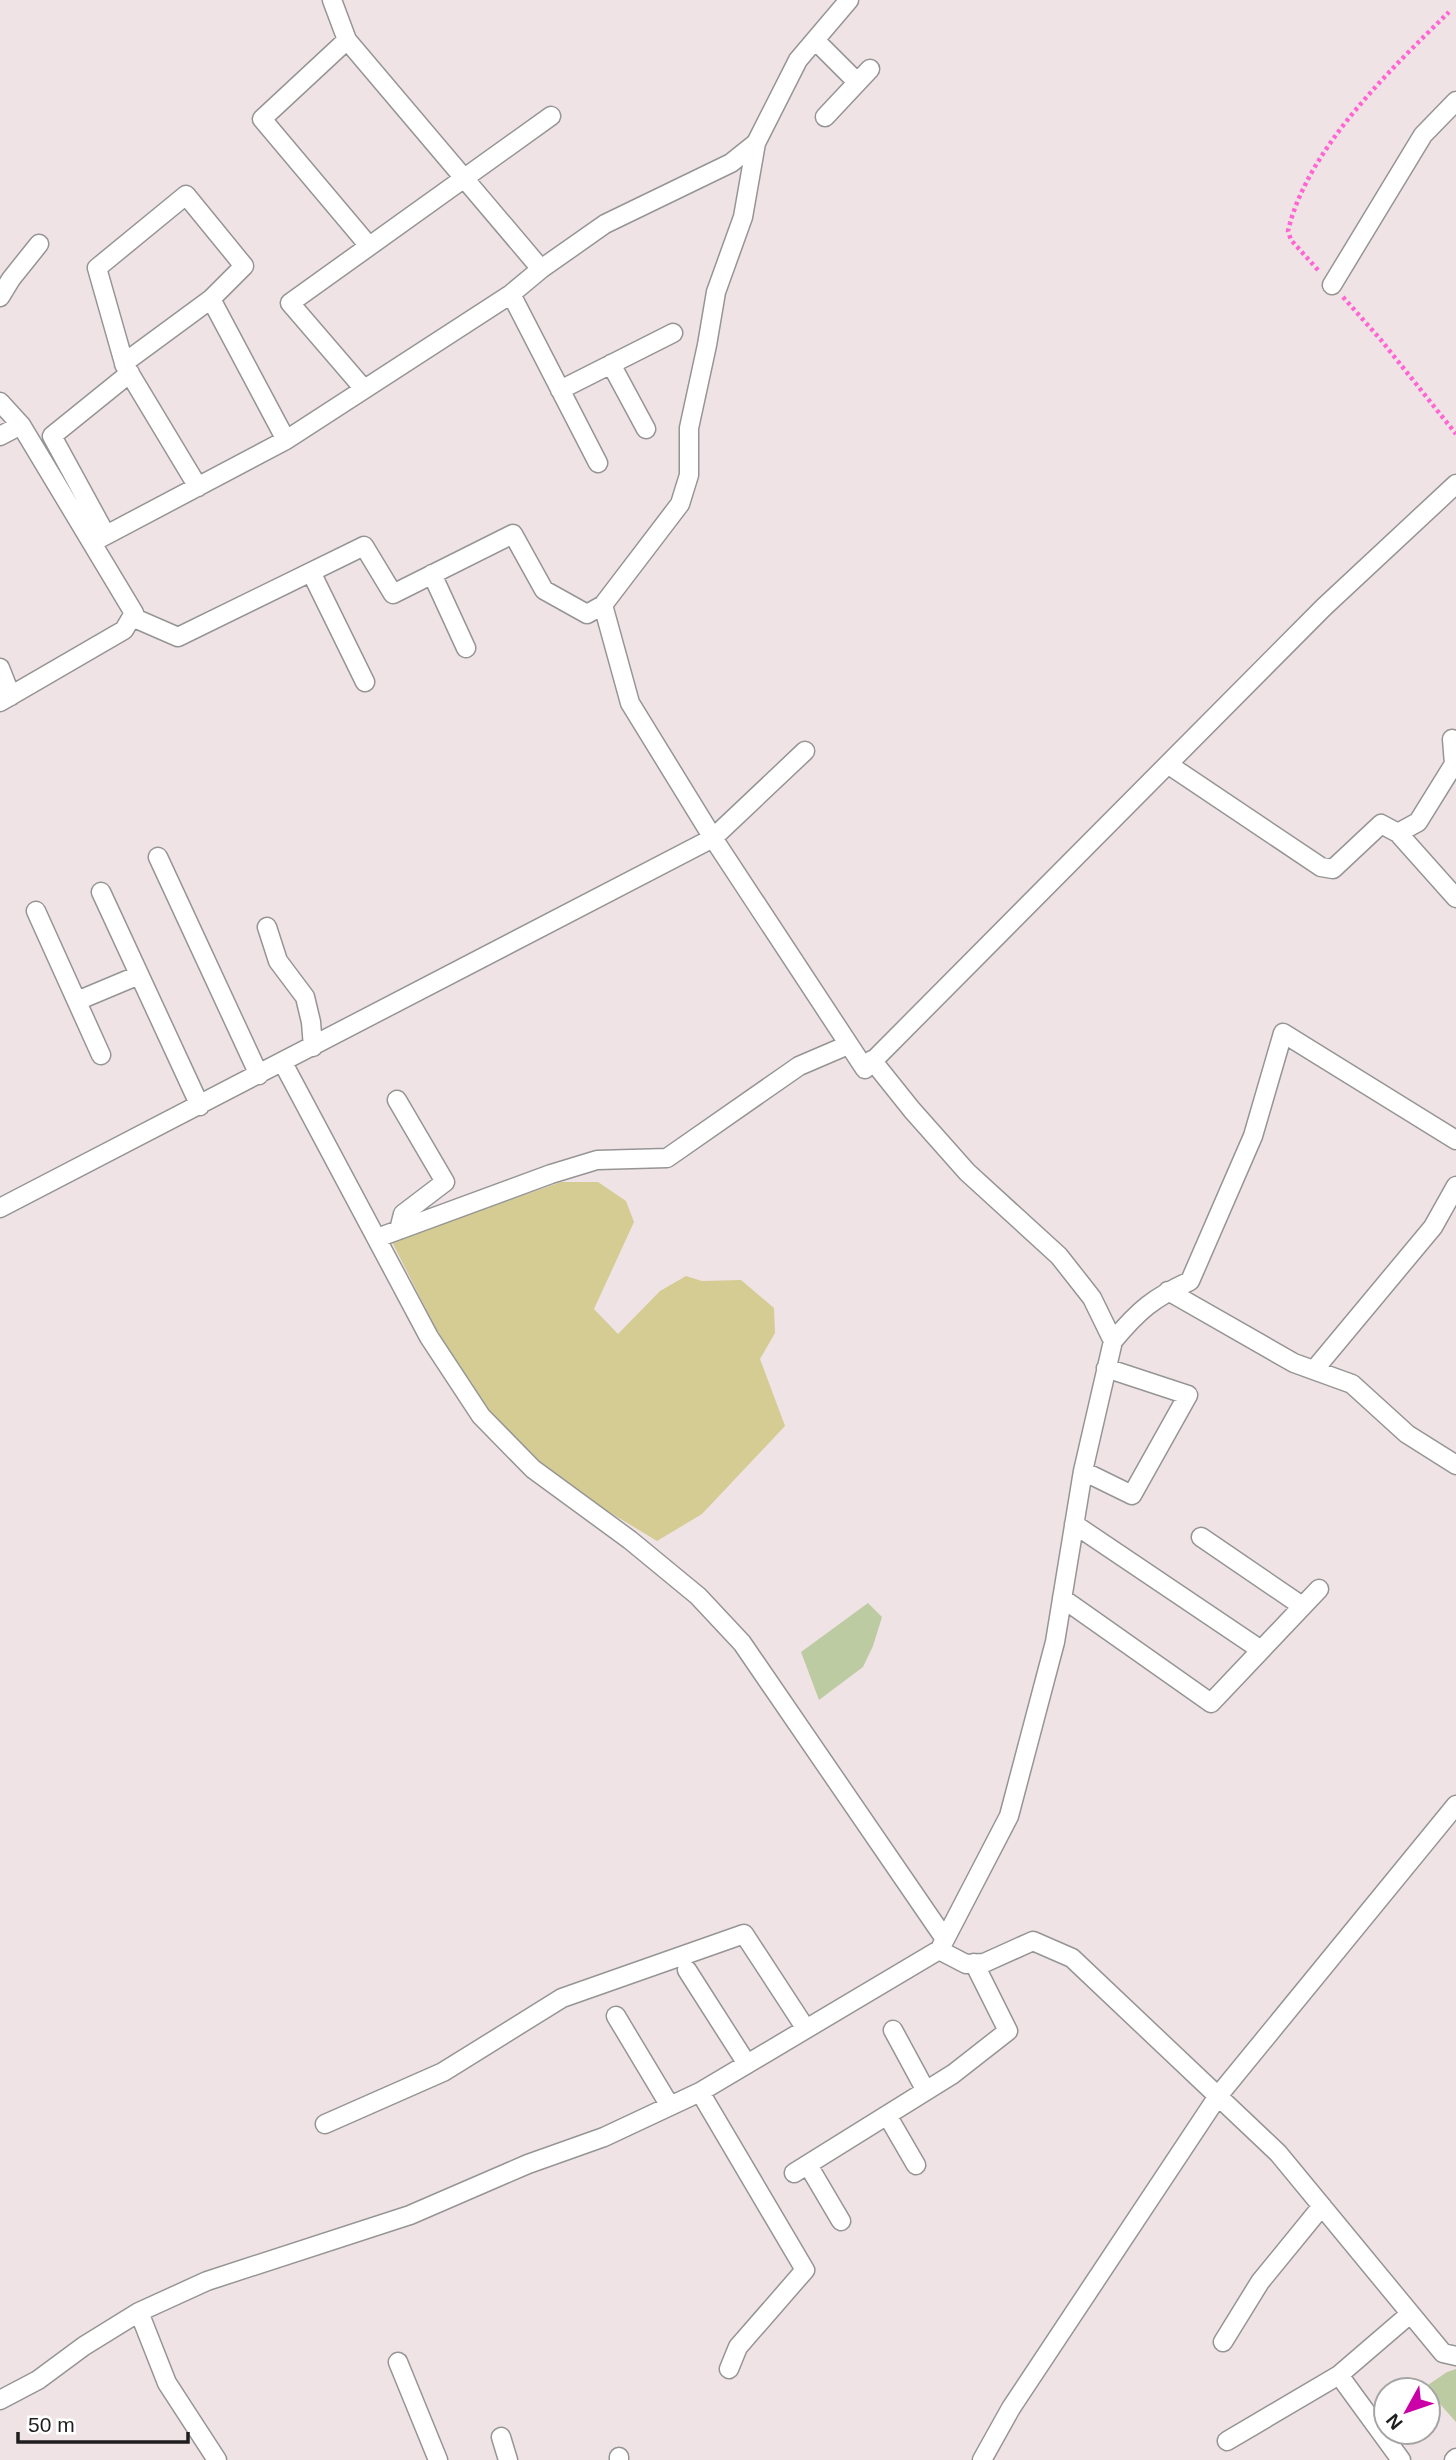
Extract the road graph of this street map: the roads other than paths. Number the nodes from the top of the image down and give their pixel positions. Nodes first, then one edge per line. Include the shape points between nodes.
1 (332, 0) edge
2 (843, 2) edge
3 (346, 40) junction
4 (815, 40) junction
5 (1456, 101) edge
6 (551, 116) dead end
7 (825, 117) dead end
8 (756, 143) junction
9 (464, 178) junction
10 (39, 244) dead end
11 (369, 246) junction
12 (541, 269) junction
13 (1332, 285) dead end
14 (511, 294) junction
15 (0, 297) edge
16 (211, 299) junction
17 (673, 332) dead end
18 (611, 364) junction
19 (127, 368) junction
20 (364, 389) junction
21 (560, 390) junction
22 (0, 402) edge
23 (21, 425) junction
24 (646, 429) dead end
25 (0, 436) edge
26 (286, 440) junction
27 (598, 463) dead end
28 (1456, 484) edge
29 (198, 487) junction
30 (99, 539) junction
31 (311, 572) junction
32 (432, 574) junction
33 (603, 605) junction
34 (132, 617) junction
35 (466, 648) dead end
36 (0, 668) edge
37 (365, 682) dead end
38 (5, 699) edge
39 (1452, 739) dead end
40 (805, 751) dead end
41 (1169, 765) junction
42 (1398, 833) junction
43 (713, 838) junction
44 (158, 858) dead end
45 (101, 892) dead end
46 (1456, 898) edge
47 (36, 911) dead end
48 (267, 927) dead end
49 (139, 975) junction
50 (76, 1001) junction
51 (848, 1045) junction
52 (313, 1047) junction
53 (101, 1055) dead end
54 (872, 1060) junction
55 (283, 1063) junction
56 (260, 1075) junction
57 (397, 1100) dead end
58 (200, 1106) junction
59 (1456, 1140) edge
60 (1456, 1186) edge
61 (0, 1208) edge
62 (399, 1230) junction
63 (377, 1238) junction
64 (1168, 1291) junction
65 (1113, 1341) junction
66 (1106, 1368) junction
67 (1314, 1370) junction
68 (1456, 1465) edge
69 (1083, 1471) junction
70 (1074, 1524) junction
71 (1202, 1537) dead end
72 (1319, 1589) dead end
73 (1062, 1598) junction
74 (1302, 1606) junction
75 (1261, 1650) junction
76 (1456, 1805) edge
77 (942, 1944) junction
78 (974, 1963) junction
79 (687, 1970) dead end
80 (616, 2016) dead end
81 (806, 2029) junction
82 (893, 2030) dead end
83 (747, 2064) junction
84 (926, 2091) junction
85 (700, 2092) junction
86 (1218, 2096) junction
87 (670, 2106) junction
88 (887, 2115) junction
89 (325, 2124) dead end
90 (916, 2165) dead end
91 (1322, 2206) junction
92 (841, 2221) dead end
93 (139, 2312) junction
94 (1410, 2314) junction
95 (1223, 2343) dead end
96 (1456, 2356) edge
97 (398, 2362) dead end
98 (729, 2369) dead end
99 (1339, 2375) junction
100 (0, 2400) edge
101 (501, 2437) dead end
102 (1227, 2441) dead end
103 (217, 2460) edge
104 (438, 2460) edge
105 (508, 2460) edge
106 (982, 2460) edge
107 (1401, 2460) edge

1 - 3 street
2 - 4 street
3 - 9 street
3 - 11 street via 262,119
4 - 7 street via 864,75
4 - 8 street via 798,60
5 - 13 street via 1423,135
6 - 9 street
8 - 12 street via 731,163 605,224
8 - 33 street via 743,217 716,292 689,428 689,475 680,504
9 - 11 street
9 - 12 street
10 - 15 street
11 - 20 street via 290,303
12 - 14 street
14 - 20 street
14 - 21 street
16 - 19 street
16 - 19 street via 244,266 186,195 97,268
16 - 26 street
17 - 18 street
18 - 21 street
18 - 24 street
19 - 29 street
19 - 30 street via 52,436
20 - 26 street
21 - 27 street
22 - 23 street
23 - 25 street
23 - 30 street
26 - 29 street
28 - 41 street via 1324,607
29 - 30 street
30 - 34 street
31 - 32 street via 364,546 393,594
31 - 34 street via 178,637
31 - 37 street
32 - 33 street via 513,534 544,590 587,614
32 - 35 street
33 - 43 street via 630,703
34 - 38 street via 124,630
36 - 38 street
39 - 42 street via 1454,764 1418,822
40 - 43 street
41 - 42 street via 1321,867 1334,869 1381,824
41 - 54 street
42 - 46 street
43 - 51 street
43 - 52 street
44 - 56 street
45 - 49 street
47 - 50 street
48 - 52 street via 278,961 305,997
49 - 50 street
49 - 58 street
50 - 53 street
51 - 54 street via 865,1069
51 - 62 street via 799,1066 667,1158 597,1160
52 - 55 street
54 - 65 street via 967,1172 1059,1256 1092,1298
55 - 56 street
55 - 63 street
56 - 58 street
57 - 62 street via 445,1182 403,1214
58 - 61 street
59 - 64 street via 1283,1033 1253,1136 1190,1281
60 - 67 street via 1433,1227
62 - 63 street
63 - 77 street via 429,1337 481,1416 533,1469 698,1596 742,1643
64 - 65 street via 1139,1311
64 - 67 street
65 - 66 street
66 - 69 street
66 - 69 street via 1188,1395 1132,1495
67 - 68 street via 1352,1384 1407,1434
69 - 70 street
70 - 73 street
70 - 75 street
71 - 74 street
72 - 74 street
73 - 75 street via 1211,1703
73 - 77 street via 1055,1642 1009,1816
74 - 75 street
76 - 86 street
77 - 78 street via 966,1964
77 - 81 street
78 - 84 street via 1008,2031
78 - 86 street via 1033,1941 1072,1958
79 - 83 street
80 - 87 street
81 - 83 street
81 - 89 street via 744,1934 562,1998 443,2072
82 - 84 street
83 - 85 street
84 - 88 street
85 - 87 street
85 - 98 street via 805,2270 738,2347
86 - 91 street via 1278,2153
86 - 106 street via 1011,2408
87 - 93 street via 410,2215 206,2281
88 - 90 street
88 - 92 street via 801,2169
91 - 94 street
91 - 95 street via 1260,2282
93 - 100 street
93 - 103 street via 167,2383
94 - 96 street via 1443,2353
94 - 99 street
97 - 104 street
99 - 102 street
99 - 107 street
101 - 105 street

